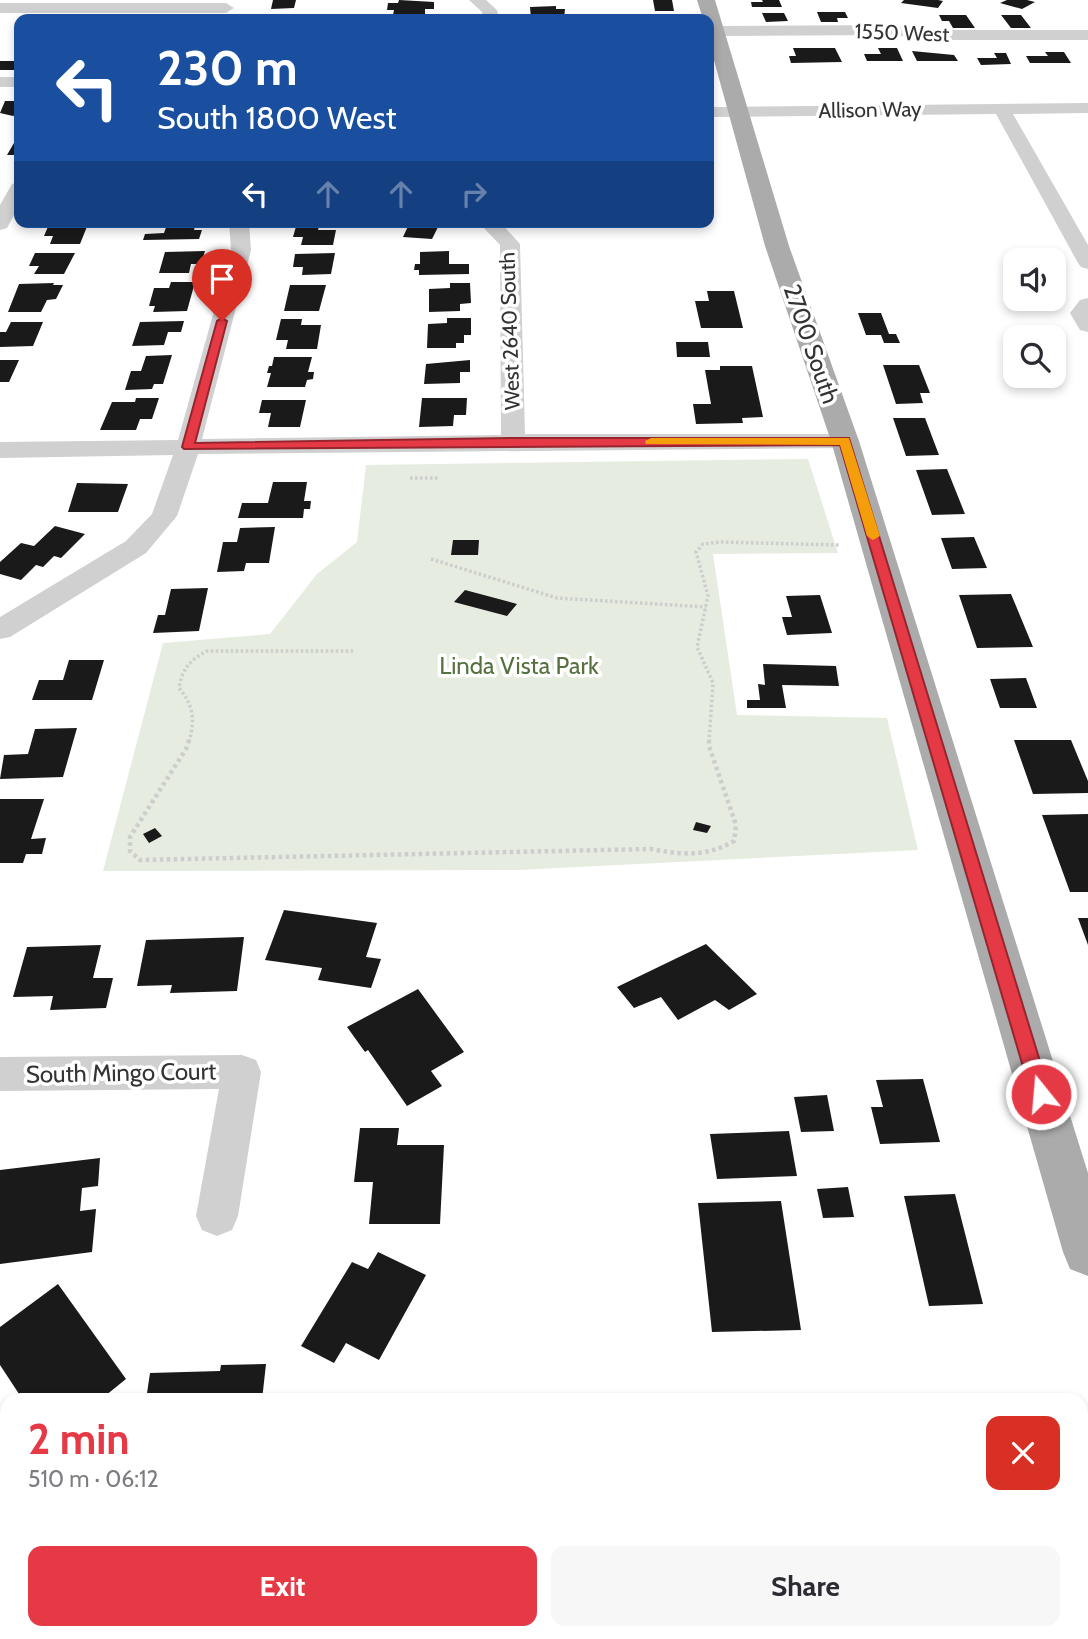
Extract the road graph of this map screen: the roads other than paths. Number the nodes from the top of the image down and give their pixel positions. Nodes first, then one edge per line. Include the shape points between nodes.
1 (477, 0) edge
2 (0, 8) edge
3 (226, 9) edge
4 (490, 14) edge
5 (714, 16) edge
6 (1079, 31) edge
7 (714, 38) edge
8 (1001, 108) junction
9 (1088, 108) edge
10 (724, 111) edge
11 (14, 197) edge
12 (0, 224) edge
13 (239, 228) edge
14 (494, 228) edge
15 (1088, 262) edge
16 (1088, 305) edge
17 (1088, 324) edge
18 (845, 441) junction
19 (513, 442) junction
20 (188, 447) junction
21 (0, 450) edge
22 (0, 630) edge
23 (0, 1074) edge
24 (217, 1216) dead end
25 (1088, 1252) edge

1 - 4 street
2 - 3 street
5 - 6 street, 1550 West via 888,22 948,35
7 - 10 main road, 2700 South
8 - 9 street, Allison Way
8 - 10 street, Allison Way
8 - 15 street
10 - 18 main road, 2700 South
11 - 12 street
13 - 20 street via 241,250
14 - 19 street, West 2640 South via 510,244
16 - 17 street via 1081,313
18 - 19 street
18 - 25 main road, 2700 South
19 - 20 street
20 - 21 street
20 - 22 street via 164,516 136,547
23 - 24 street, South Mingo Court via 242,1072

